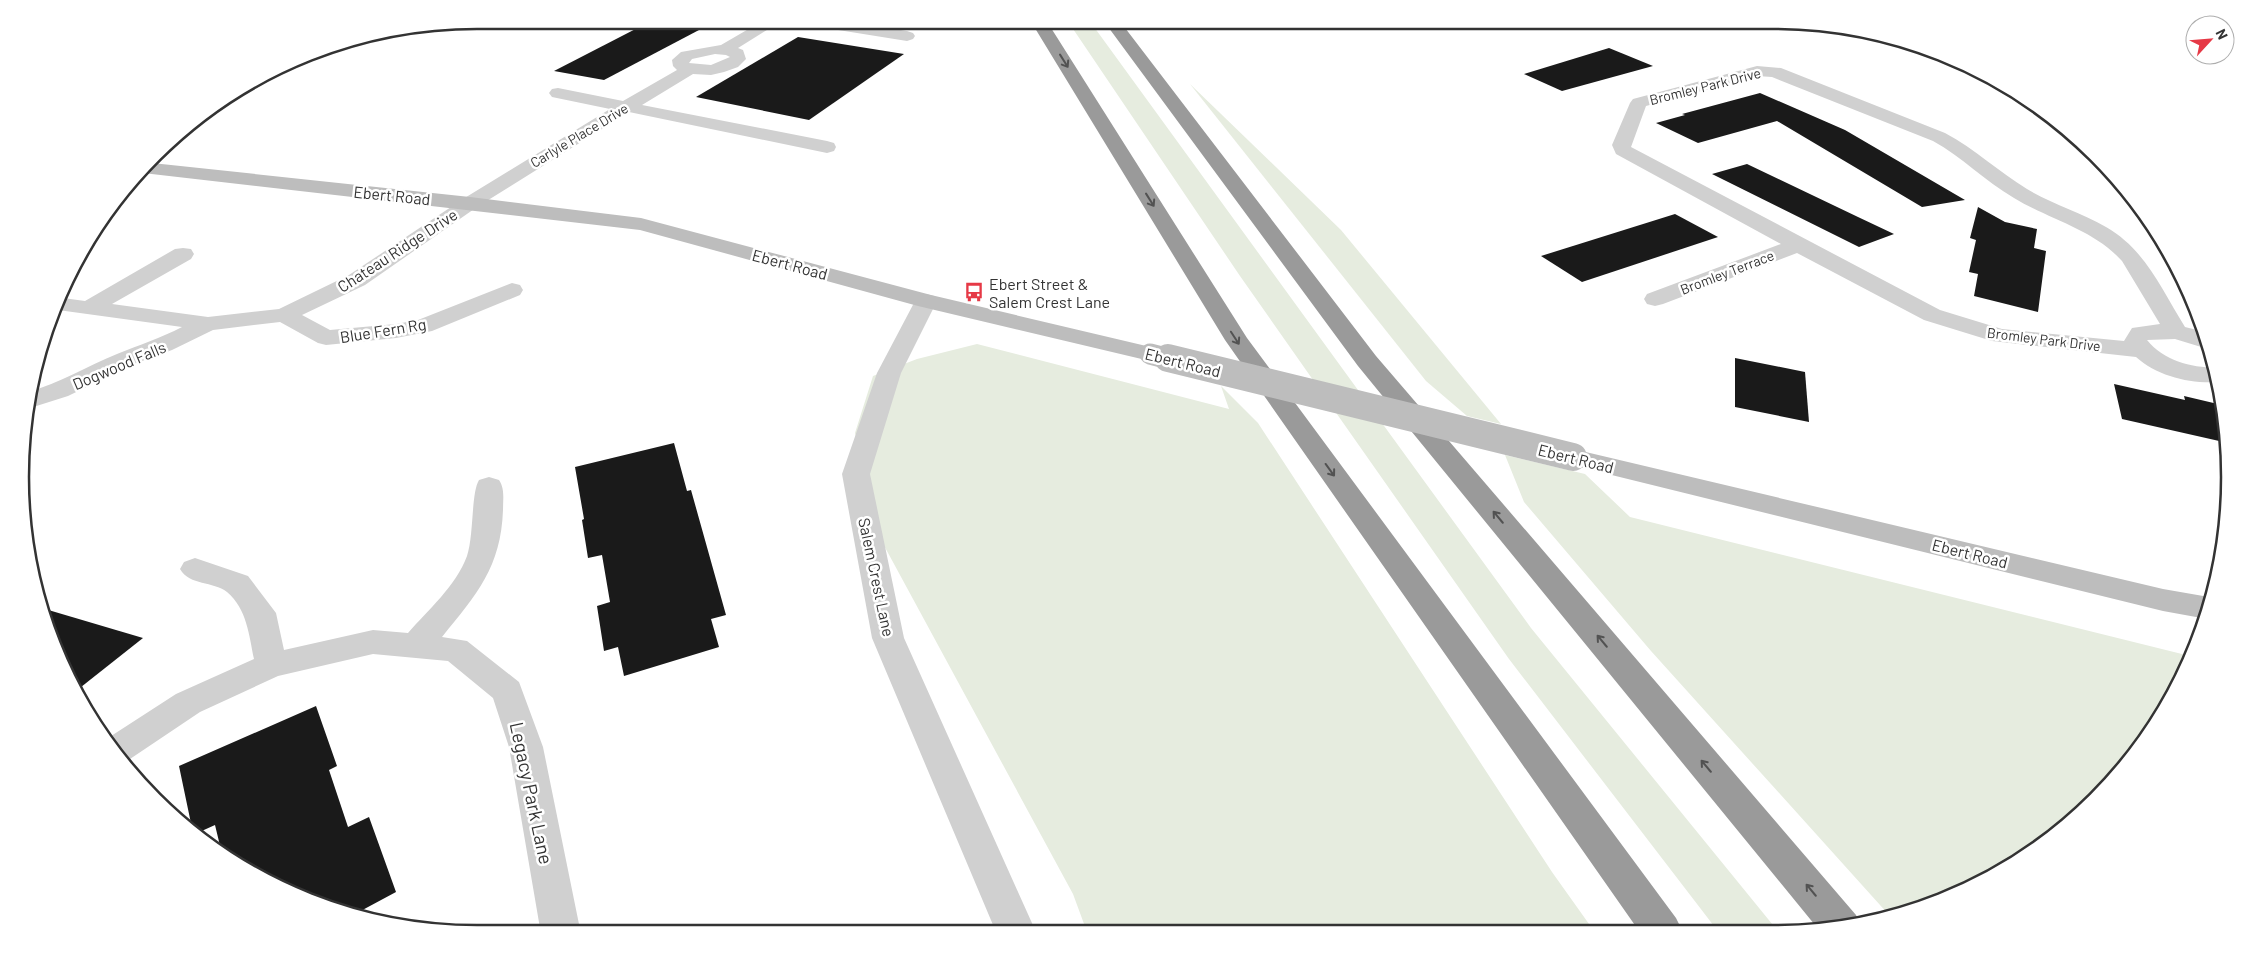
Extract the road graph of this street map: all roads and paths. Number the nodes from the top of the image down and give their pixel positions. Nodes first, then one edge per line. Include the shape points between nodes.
1 (759, 29) edge
2 (863, 29) edge
3 (1044, 29) edge
4 (1118, 29) edge
5 (907, 36) dead end
6 (558, 93) dead end
7 (627, 106) junction
8 (828, 147) dead end
9 (152, 169) edge
10 (470, 203) junction
11 (1798, 245) junction
12 (183, 254) dead end
13 (512, 290) dead end
14 (1655, 299) dead end
15 (926, 301) junction
16 (63, 304) edge
17 (89, 308) junction
18 (284, 315) junction
19 (208, 324) junction
20 (2176, 332) junction
21 (2199, 340) edge
22 (2141, 350) junction
23 (2209, 375) edge
24 (36, 398) edge
25 (490, 486) dead end
26 (195, 569) dead end
27 (2202, 607) edge
28 (416, 646) junction
29 (271, 665) junction
30 (120, 749) edge
31 (1836, 920) edge
32 (558, 925) edge
33 (1013, 925) edge
34 (1658, 925) edge

1 - 7 street, Carlyle Place Drive via 725,49 737,53 738,59 732,64 719,69 690,69
2 - 5 street
3 -> 34 highway via 1237,340
31 -> 4 highway via 1367,361
6 - 7 street
7 - 8 street
7 - 10 street, Carlyle Place Drive
9 - 10 main road, Ebert Road
10 - 15 main road, Ebert Road via 641,224
10 - 18 street, Chateau Ridge Drive via 357,280
11 - 14 street, Bromley Terrace
11 - 20 street, Bromley Park Drive via 1623,150 1620,145 1638,103 1757,71 1775,72 1939,137 2022,195 2102,234 2121,248 2134,262
11 - 22 street, Bromley Park Drive via 1905,302 1966,327 2000,336
12 - 17 street
13 - 18 street, Blue Fern Rg via 424,326 396,331 326,338
15 - 27 main road, Ebert Road, bridge
15 - 33 street, Salem Crest Lane via 888,373 856,474 888,638
16 - 17 street, Chateau Ridge Drive
17 - 19 street, Chateau Ridge Drive
18 - 19 street, Chateau Ridge Drive
19 - 24 street, Dogwood Falls via 124,359 59,391
20 - 21 street
20 - 22 street via 2155,330 2140,333 2135,340
22 - 23 street, Bromley Park Drive via 2157,362
25 - 28 street via 489,521 481,558 463,588
26 - 29 street via 237,584 260,613
28 - 29 street, Legacy Park Lane via 373,642
28 - 32 street, Legacy Park Lane via 456,650 507,690 526,747
29 - 30 street, Legacy Park Lane via 188,704

